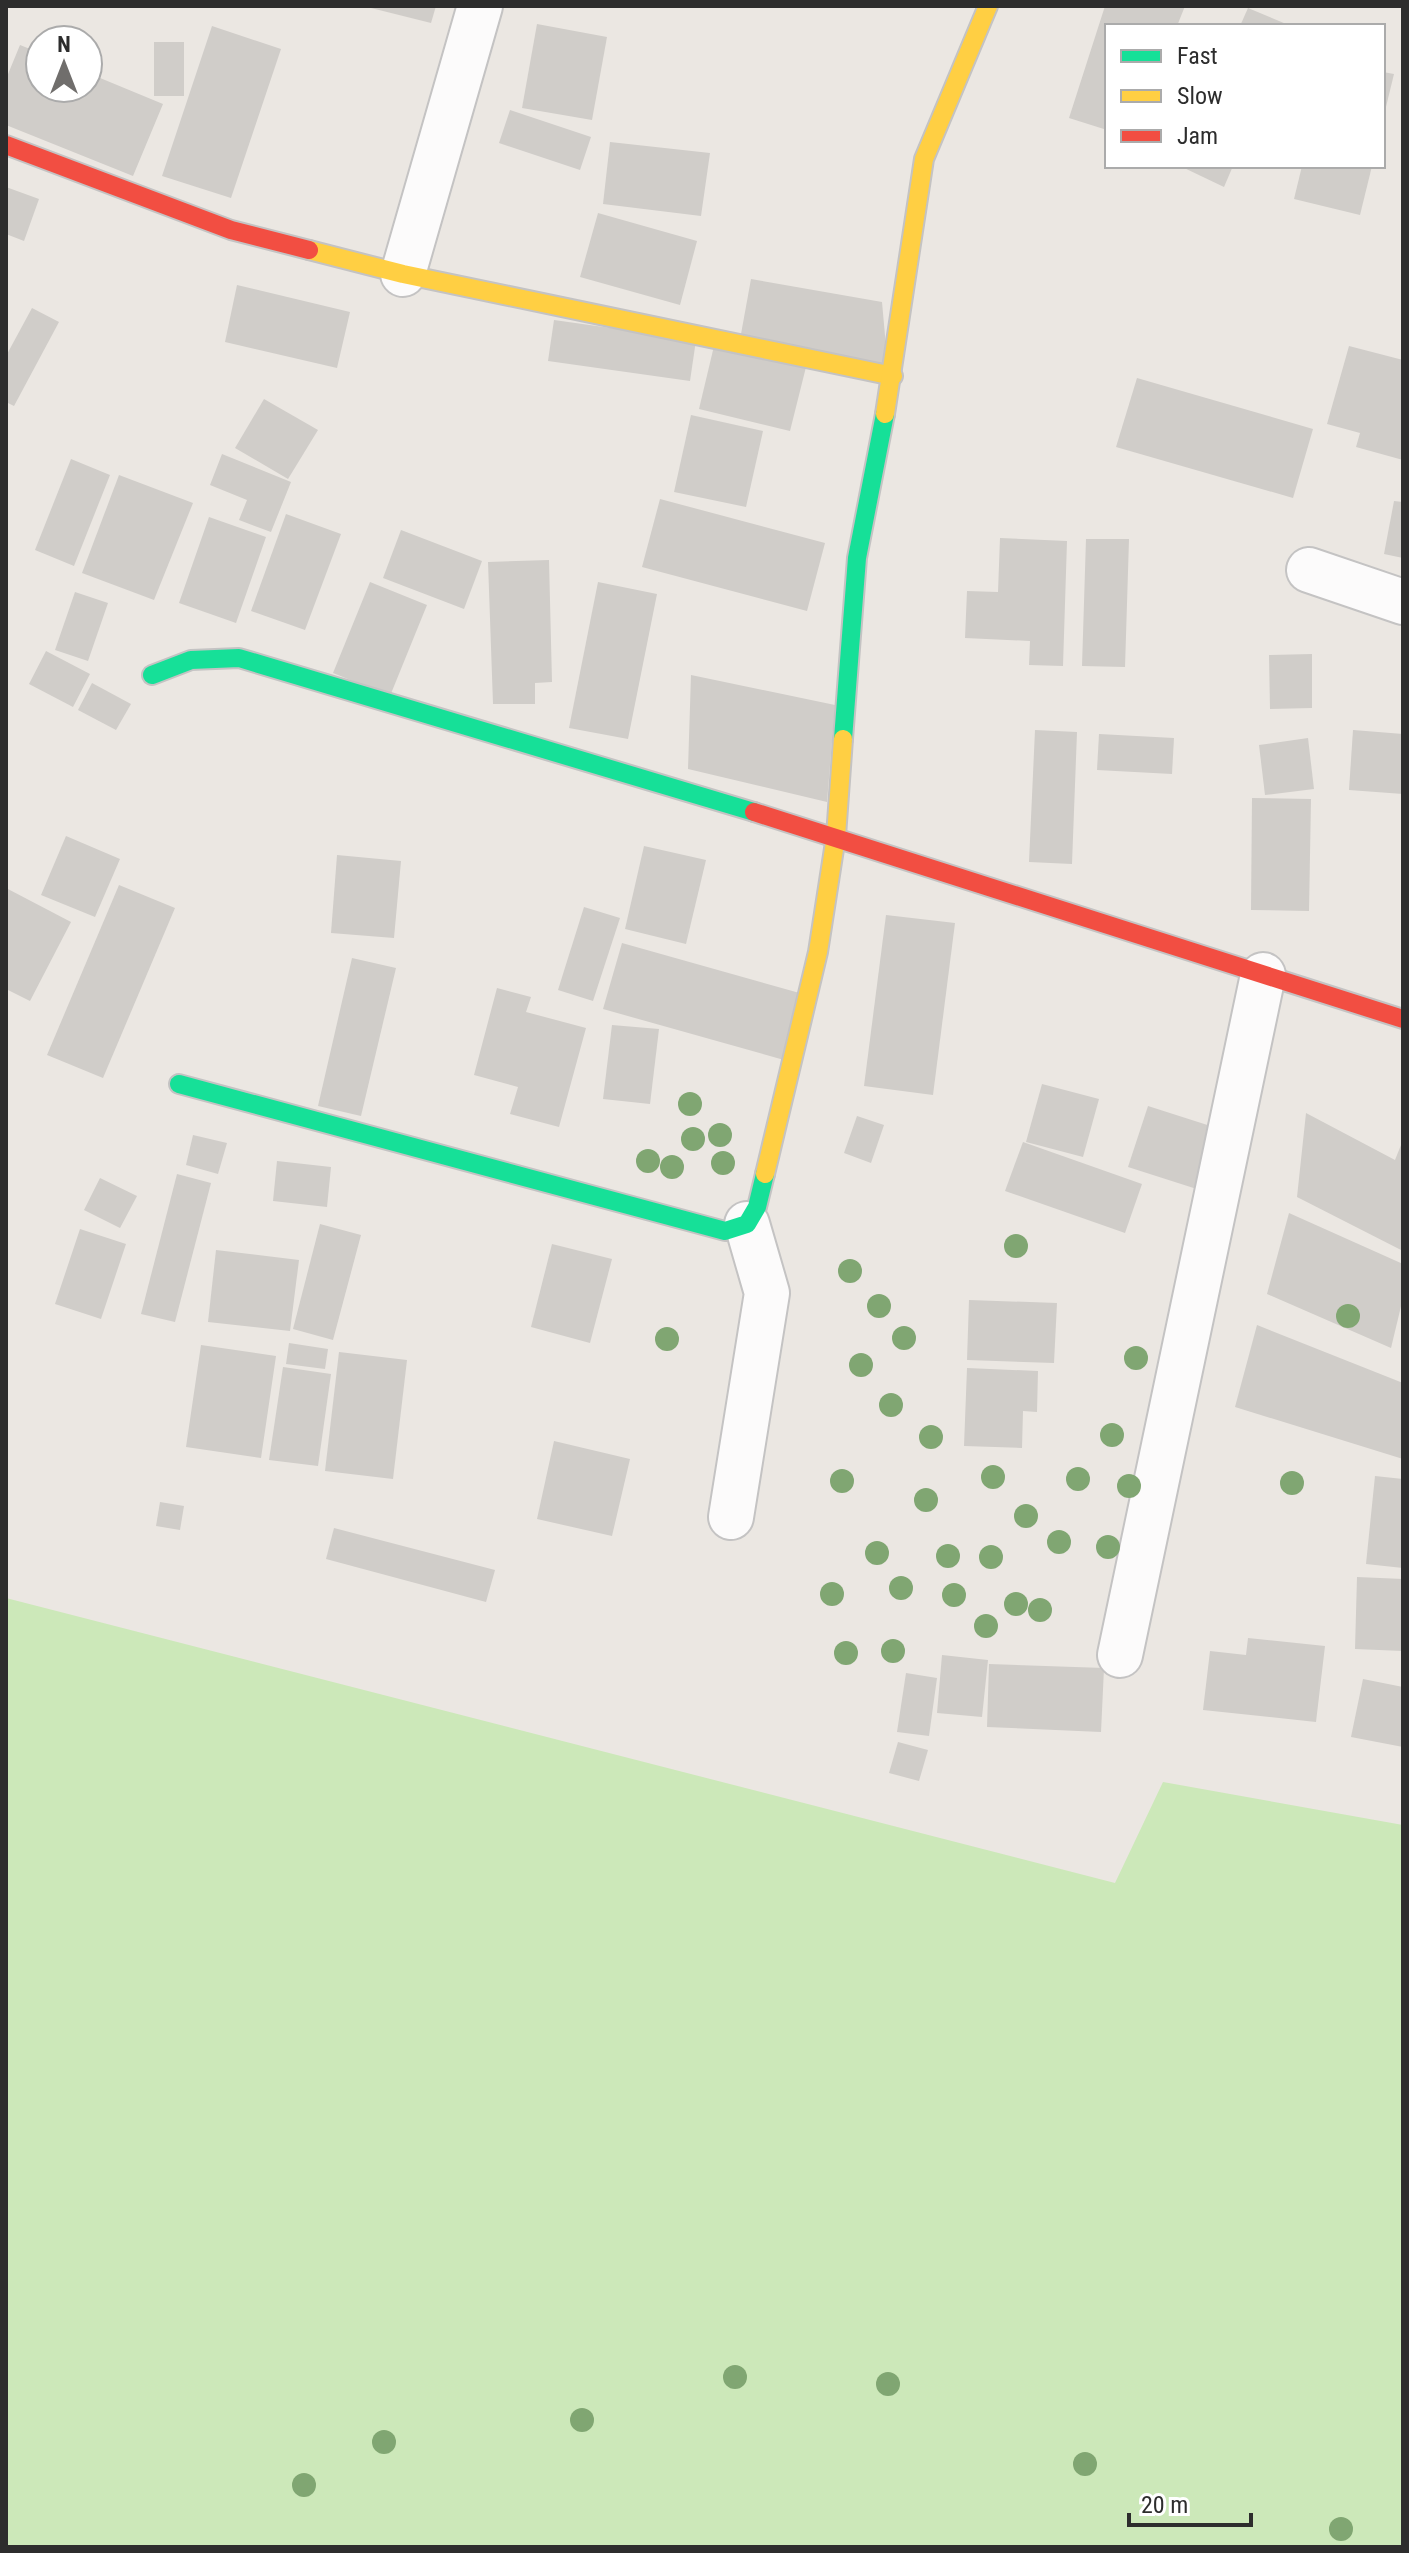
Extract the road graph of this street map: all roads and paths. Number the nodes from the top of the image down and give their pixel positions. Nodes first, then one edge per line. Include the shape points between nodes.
1 (480, 6) edge
2 (988, 6) edge
3 (6, 145) edge
4 (403, 274) junction
5 (893, 376) junction
6 (1309, 570) dead end
7 (1403, 602) edge
8 (152, 675) dead end
9 (836, 836) junction
10 (1263, 975) junction
11 (1403, 1019) edge
12 (179, 1084) dead end
13 (747, 1224) junction
14 (731, 1517) dead end
15 (1120, 1655) dead end

1 - 4 street
2 - 5 street via 924,159
3 - 4 street via 231,230
4 - 5 street
5 - 9 street via 857,558
6 - 7 street
8 - 9 street via 186,658 239,656
9 - 10 street
9 - 13 street via 818,952 757,1207
10 - 11 street
10 - 15 street
12 - 13 street via 725,1231
13 - 14 street via 767,1293

